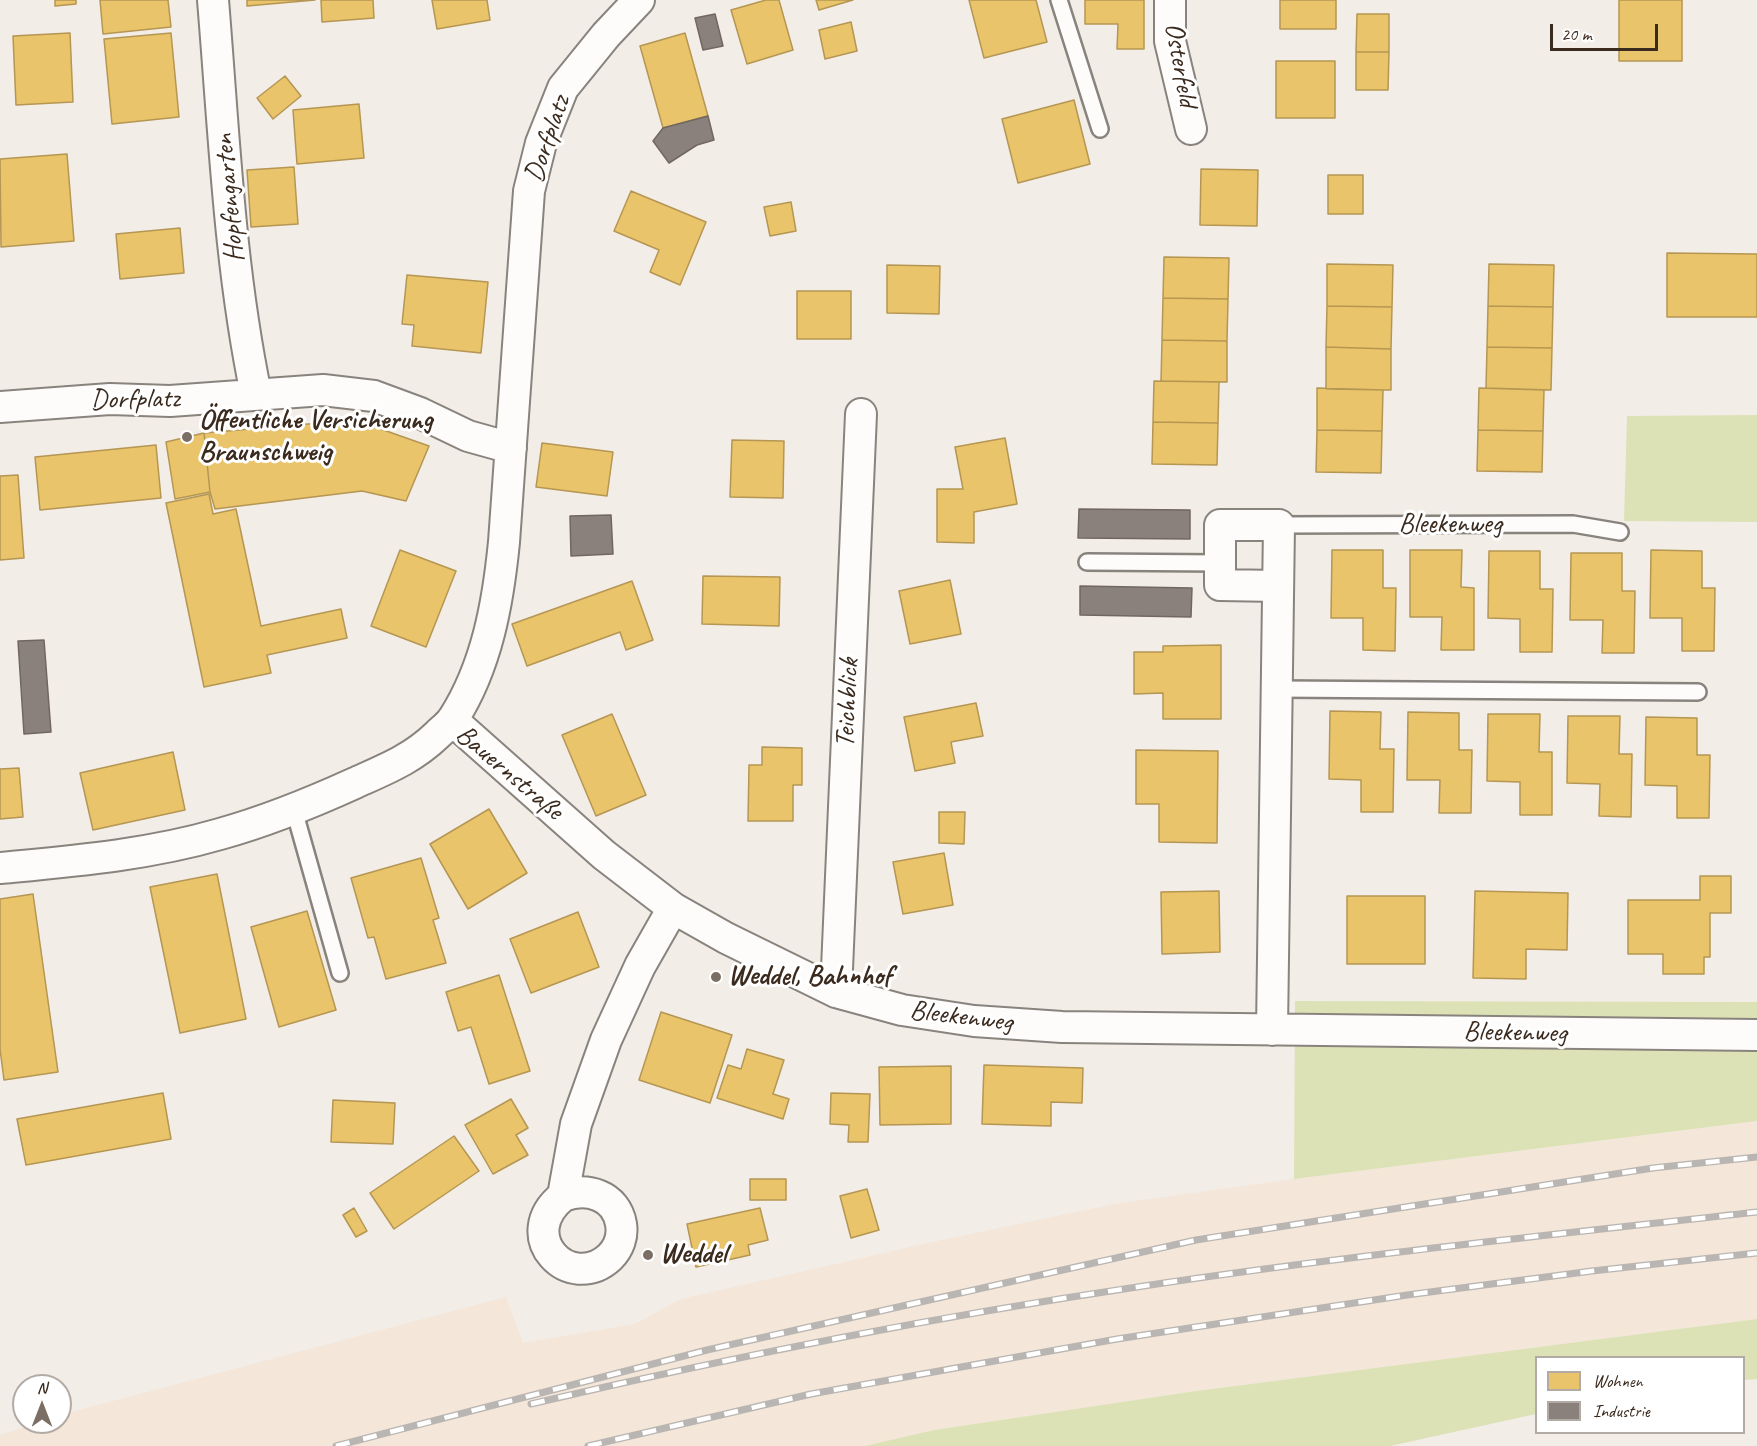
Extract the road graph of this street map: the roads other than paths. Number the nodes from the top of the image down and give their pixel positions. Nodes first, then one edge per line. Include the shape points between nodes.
1 (213, 0) edge
2 (639, 0) edge
3 (1059, 0) edge
4 (1170, 0) edge
5 (1100, 129) dead end
6 (1191, 129) dead end
7 (256, 394) junction
8 (0, 407) edge
9 (861, 414) dead end
10 (512, 448) junction
11 (1279, 525) junction
12 (1620, 531) dead end
13 (1087, 562) dead end
14 (1220, 563) junction
15 (1278, 586) junction
16 (1278, 689) junction
17 (1698, 692) dead end
18 (452, 720) junction
19 (294, 810) junction
20 (0, 868) edge
21 (673, 908) junction
22 (340, 973) dead end
23 (836, 992) junction
24 (1272, 1030) junction
25 (1757, 1035) edge
26 (563, 1196) dead end

1 - 7 street, Hopfengarten via 237,280
2 - 10 street, Dorfplatz via 563,88 541,143 529,191
3 - 5 lane
4 - 6 street, Osterfeld via 1170,41
7 - 8 street, Dorfplatz
7 - 10 street, Dorfplatz via 323,390 374,396 468,436
9 - 23 street, Teichblick
10 - 18 street, Dorfplatz via 492,624 476,675
11 - 12 lane, Bleekenweg via 1573,524
11 - 14 street, Bleekenweg via 1220,525
11 - 15 street
13 - 14 lane
14 - 15 street, Bleekenweg via 1220,585
15 - 16 street
16 - 17 lane
16 - 24 street
18 - 19 street, Bauernstraße via 407,760
18 - 21 street, Bauernstraße via 604,855
19 - 20 street, Bauernstraße via 218,835 141,852
19 - 22 lane
21 - 23 street, Bleekenweg
21 - 26 street via 640,966 606,1040 576,1124
23 - 24 street, Bleekenweg via 902,1010 974,1021 1062,1027
24 - 25 street, Bleekenweg

